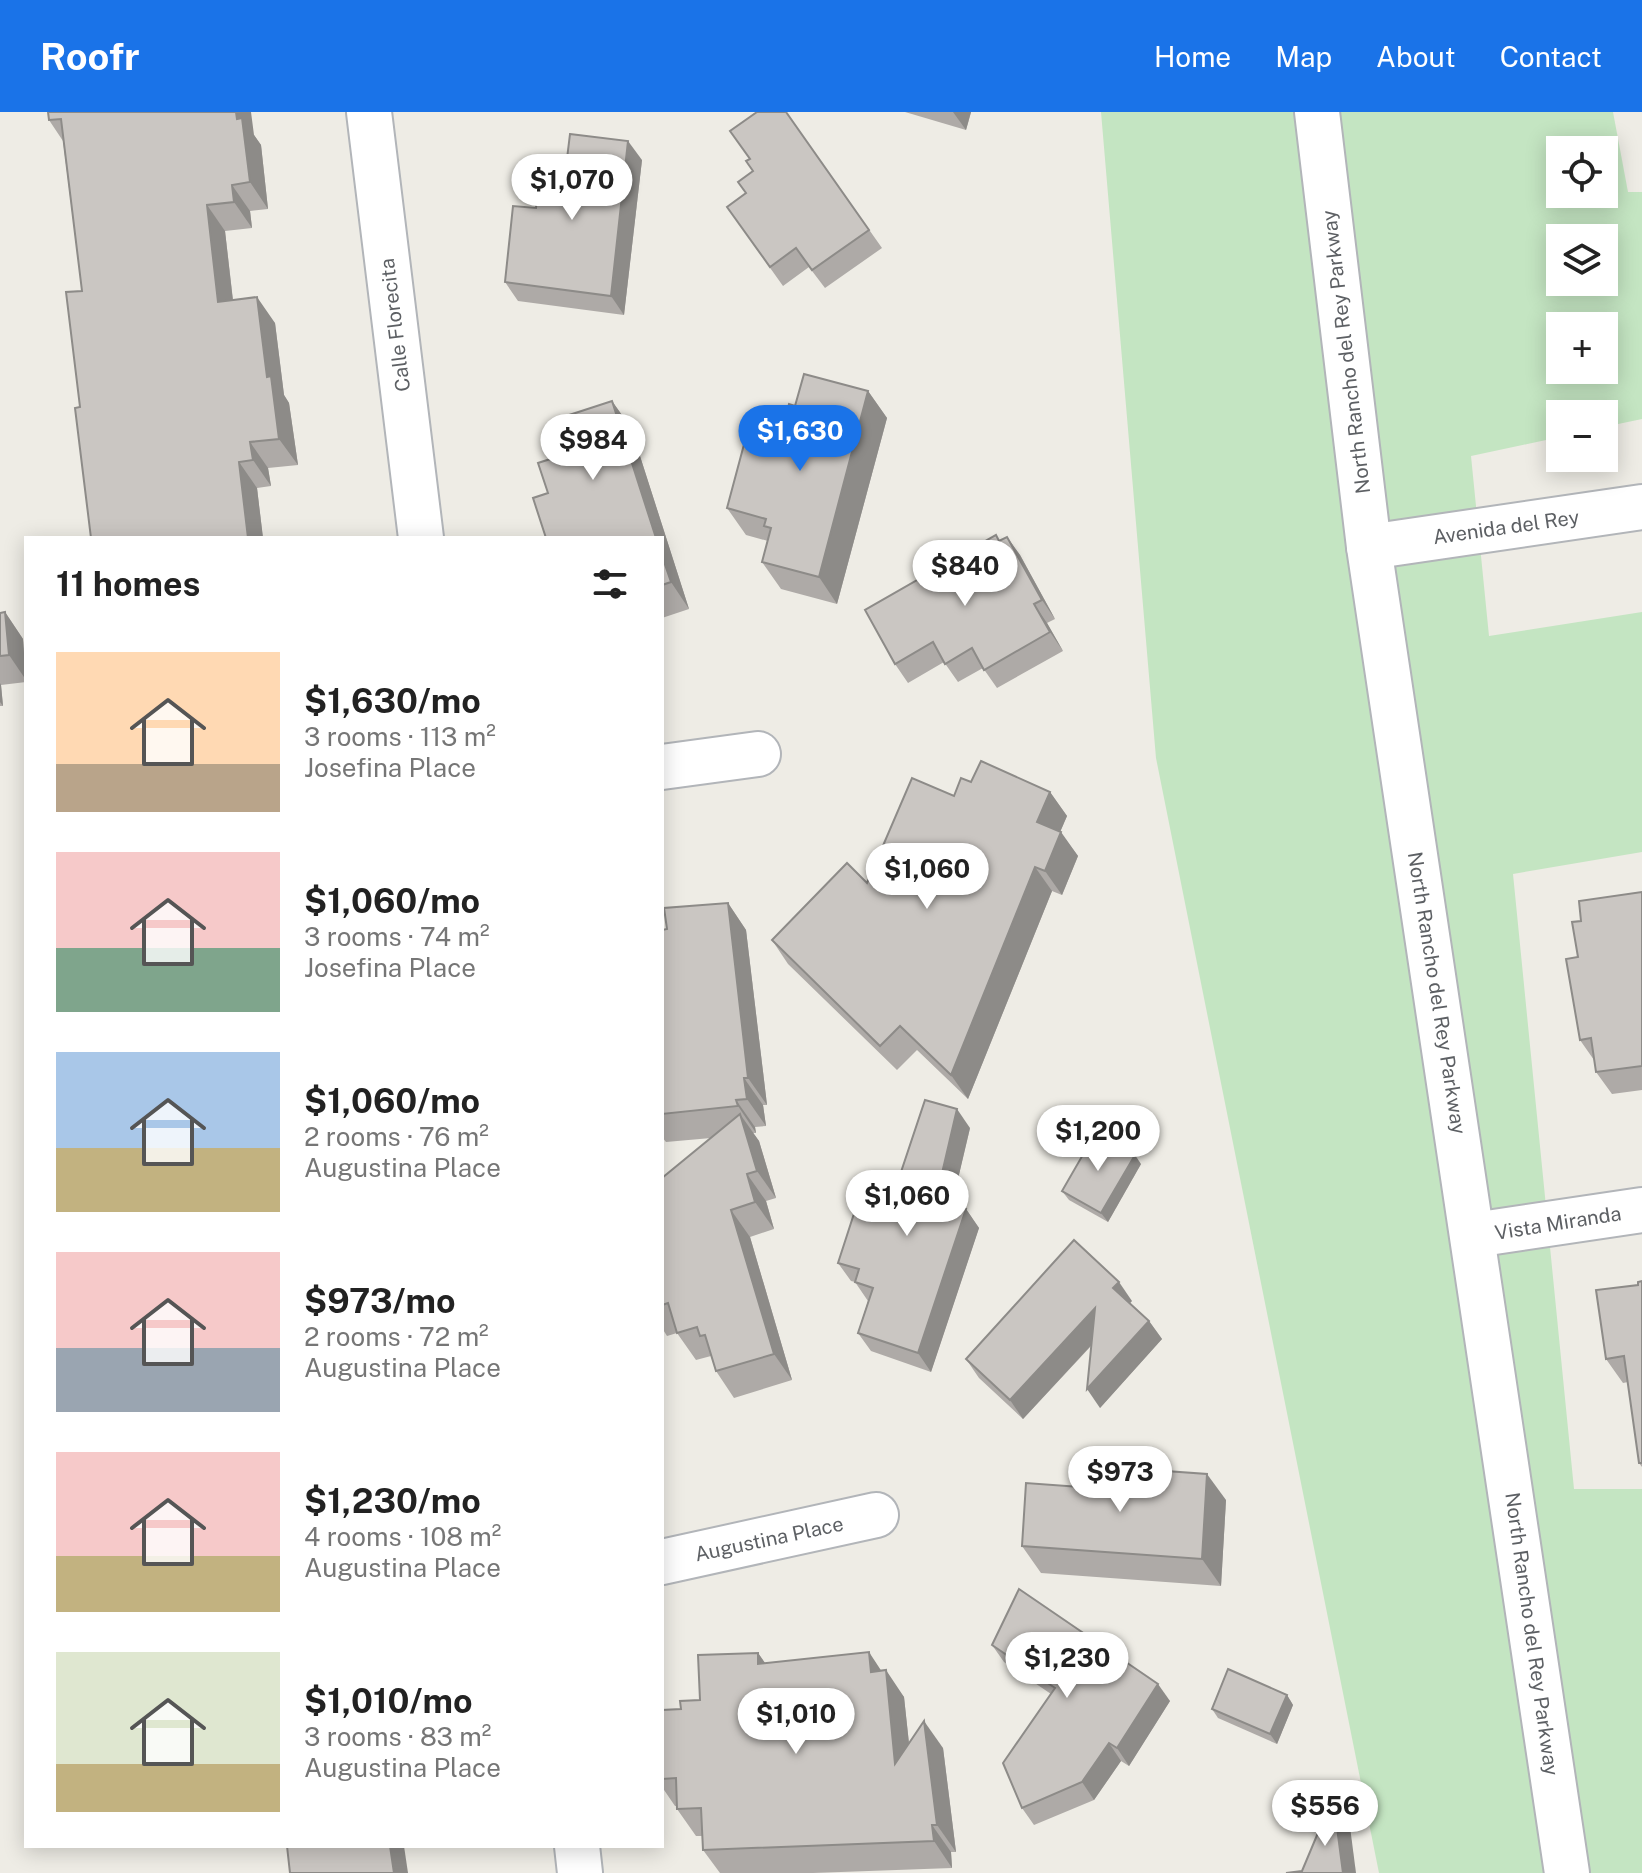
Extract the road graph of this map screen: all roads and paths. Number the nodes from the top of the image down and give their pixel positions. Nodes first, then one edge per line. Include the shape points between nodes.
1 (369, 112) edge
2 (1317, 112) edge
3 (1642, 507) edge
4 (421, 536) edge
5 (1369, 547) junction
6 (758, 754) dead end
7 (664, 767) edge
8 (1642, 1210) edge
9 (1474, 1235) junction
10 (876, 1515) dead end
11 (664, 1562) edge
12 (577, 1848) edge
13 (580, 1873) edge
14 (1567, 1873) edge

1 - 4 street, Calle Florecita
2 - 5 street, North Rancho del Rey Parkway
3 - 5 street, Avenida del Rey
5 - 9 street, North Rancho del Rey Parkway
6 - 7 street
8 - 9 street, Vista Miranda
9 - 14 street, North Rancho del Rey Parkway
10 - 11 street, Augustina Place
12 - 13 street

